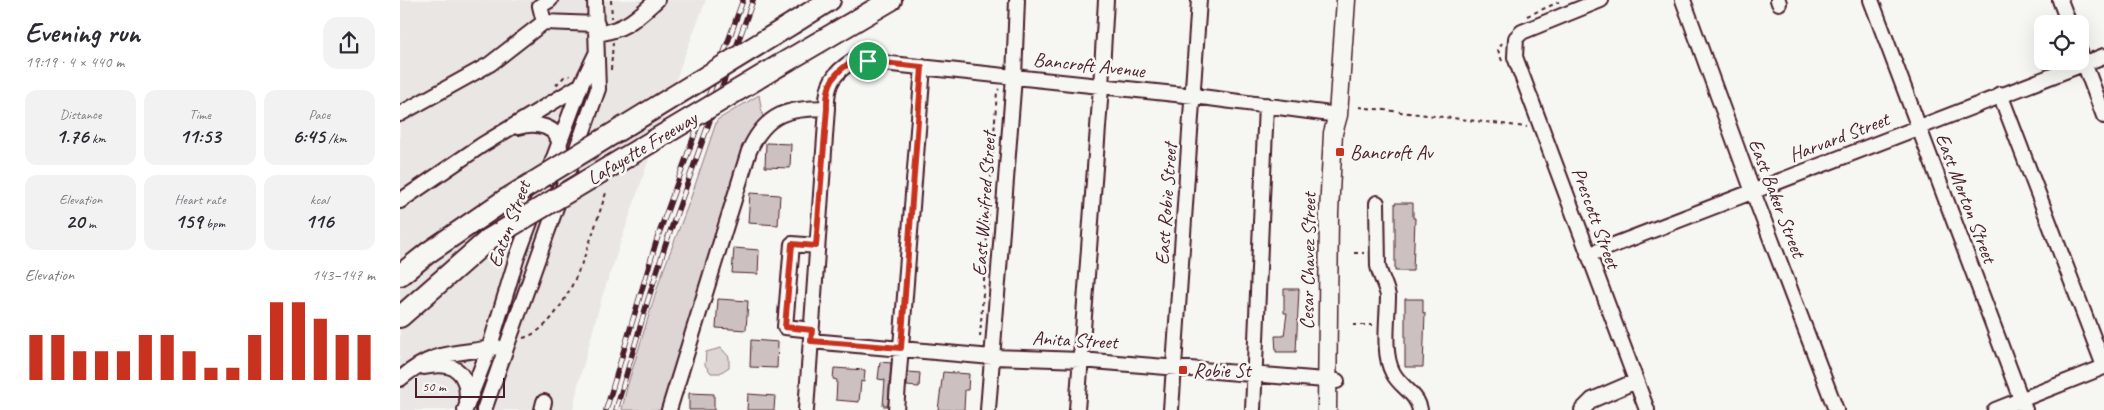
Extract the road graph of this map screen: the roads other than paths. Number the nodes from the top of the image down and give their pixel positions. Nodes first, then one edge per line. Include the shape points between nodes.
1 (550, 0) edge
2 (595, 0) edge
3 (657, 0) edge
4 (830, 0) edge
5 (891, 0) edge
6 (1017, 0) edge
7 (1106, 0) edge
8 (1199, 0) edge
9 (1346, 0) edge
10 (1601, 0) edge
11 (1683, 0) edge
12 (1871, 0) edge
13 (2060, 0) edge
14 (2066, 15) edge
15 (544, 22) junction
16 (597, 29) junction
17 (596, 53) junction
18 (2104, 56) edge
19 (2089, 57) edge
20 (922, 67) junction
21 (2055, 70) edge
22 (2087, 70) edge
23 (1014, 77) junction
24 (581, 85) junction
25 (1101, 87) junction
26 (2000, 94) junction
27 (1194, 96) junction
28 (1266, 105) junction
29 (827, 108) junction
30 (400, 114) edge
31 (1338, 114) junction
32 (2104, 116) edge
33 (1918, 127) junction
34 (507, 131) junction
35 (560, 144) junction
36 (1752, 192) junction
37 (400, 201) edge
38 (1377, 203) dead end
39 (556, 206) junction
40 (482, 215) junction
41 (490, 239) junction
42 (816, 246) junction
43 (1588, 255) junction
44 (400, 259) edge
45 (400, 274) edge
46 (400, 305) edge
47 (400, 317) edge
48 (812, 336) junction
49 (507, 344) junction
50 (901, 348) junction
51 (489, 349) junction
52 (992, 357) junction
53 (1081, 360) junction
54 (2104, 366) edge
55 (1174, 367) junction
56 (411, 369) junction
57 (1255, 375) junction
58 (400, 379) edge
59 (1332, 381) junction
60 (1636, 381) junction
61 (2023, 405) edge
62 (466, 408) edge
63 (484, 410) edge
64 (669, 410) edge
65 (806, 410) edge
66 (896, 410) edge
67 (988, 410) edge
68 (1078, 410) edge
69 (1171, 410) edge
70 (1253, 410) edge
71 (1327, 410) edge
72 (1337, 410) edge
73 (1420, 410) edge
74 (1582, 410) edge
75 (1647, 410) edge
76 (1836, 410) edge
77 (1995, 410) edge

1 - 15 street via 540,6
2 - 16 street, Eaton Street
3 - 16 street via 628,25 613,31
4 - 40 highway, Lafayette Freeway, bridge
5 - 41 highway, Lafayette Freeway, bridge
6 - 23 street, East Winifred Street
7 - 25 street
8 - 27 street, East Robie Street
9 - 31 main road, Cesar Chavez Street
10 - 43 street, Prescott Street via 1529,28 1516,38 1514,47
11 - 36 street, East Baker Street
12 - 33 street, East Morton Street
13 - 14 street
15 - 16 street
15 - 30 street via 490,64
16 - 17 street, Eaton Street
17 - 24 street, Eaton Street
17 - 39 street, Eaton Street via 598,89
18 - 19 street, Harvard Street
20 - 23 street, Bancroft Avenue
20 - 29 street, Bancroft Avenue via 854,60 837,71 826,94
20 - 50 street
21 - 26 street, Harvard Street
22 - 32 street
23 - 25 street, Bancroft Avenue
23 - 52 street, East Winifred Street
24 - 34 street
24 - 35 street, Eaton Street
25 - 27 street, Bancroft Avenue
25 - 53 street
26 - 33 street, Harvard Street
26 - 54 street
27 - 28 street, Bancroft Avenue
27 - 55 street, East Robie Street
28 - 31 street, Bancroft Avenue
28 - 57 street
29 - 42 street
29 - 64 street via 794,109 780,115 756,134
31 - 59 main road, Cesar Chavez Street via 1333,133 1329,213
33 - 36 street, Harvard Street
33 - 61 street, East Morton Street
34 - 35 street via 527,125 546,126
34 - 37 street
35 - 39 street via 561,174
35 - 51 street, Eaton Street via 517,256
36 - 43 street, Harvard Street
36 - 76 street, East Baker Street
38 - 73 street via 1378,266 1388,296 1388,362 1395,377 1414,396
39 - 49 street, Eaton Street
40 - 44 highway
40 - 45 highway, Lafayette Freeway
41 - 46 highway, Lafayette Freeway
41 - 47 highway
42 - 48 street
42 - 48 street, Anita Street via 792,244 785,327
43 - 60 street, Prescott Street
48 - 50 street, Anita Street
48 - 65 street
49 - 51 street
49 - 63 street, Eaton Street
50 - 52 street, Anita Street
50 - 66 street
51 - 56 street via 440,355
51 - 62 street, Eaton Street
52 - 53 street, Anita Street
52 - 67 street, East Winifred Street
53 - 55 street, Anita Street
53 - 68 street
54 - 61 street
55 - 57 street, Anita Street
55 - 69 street, East Robie Street
56 - 58 street
56 - 62 street via 437,364 456,369 465,380
57 - 59 street, Anita Street
57 - 70 street
59 - 71 main road, Cesar Chavez Street
59 - 72 main road, Cesar Chavez Street
60 - 74 street via 1592,400
60 - 75 street, Prescott Street
61 - 77 street

